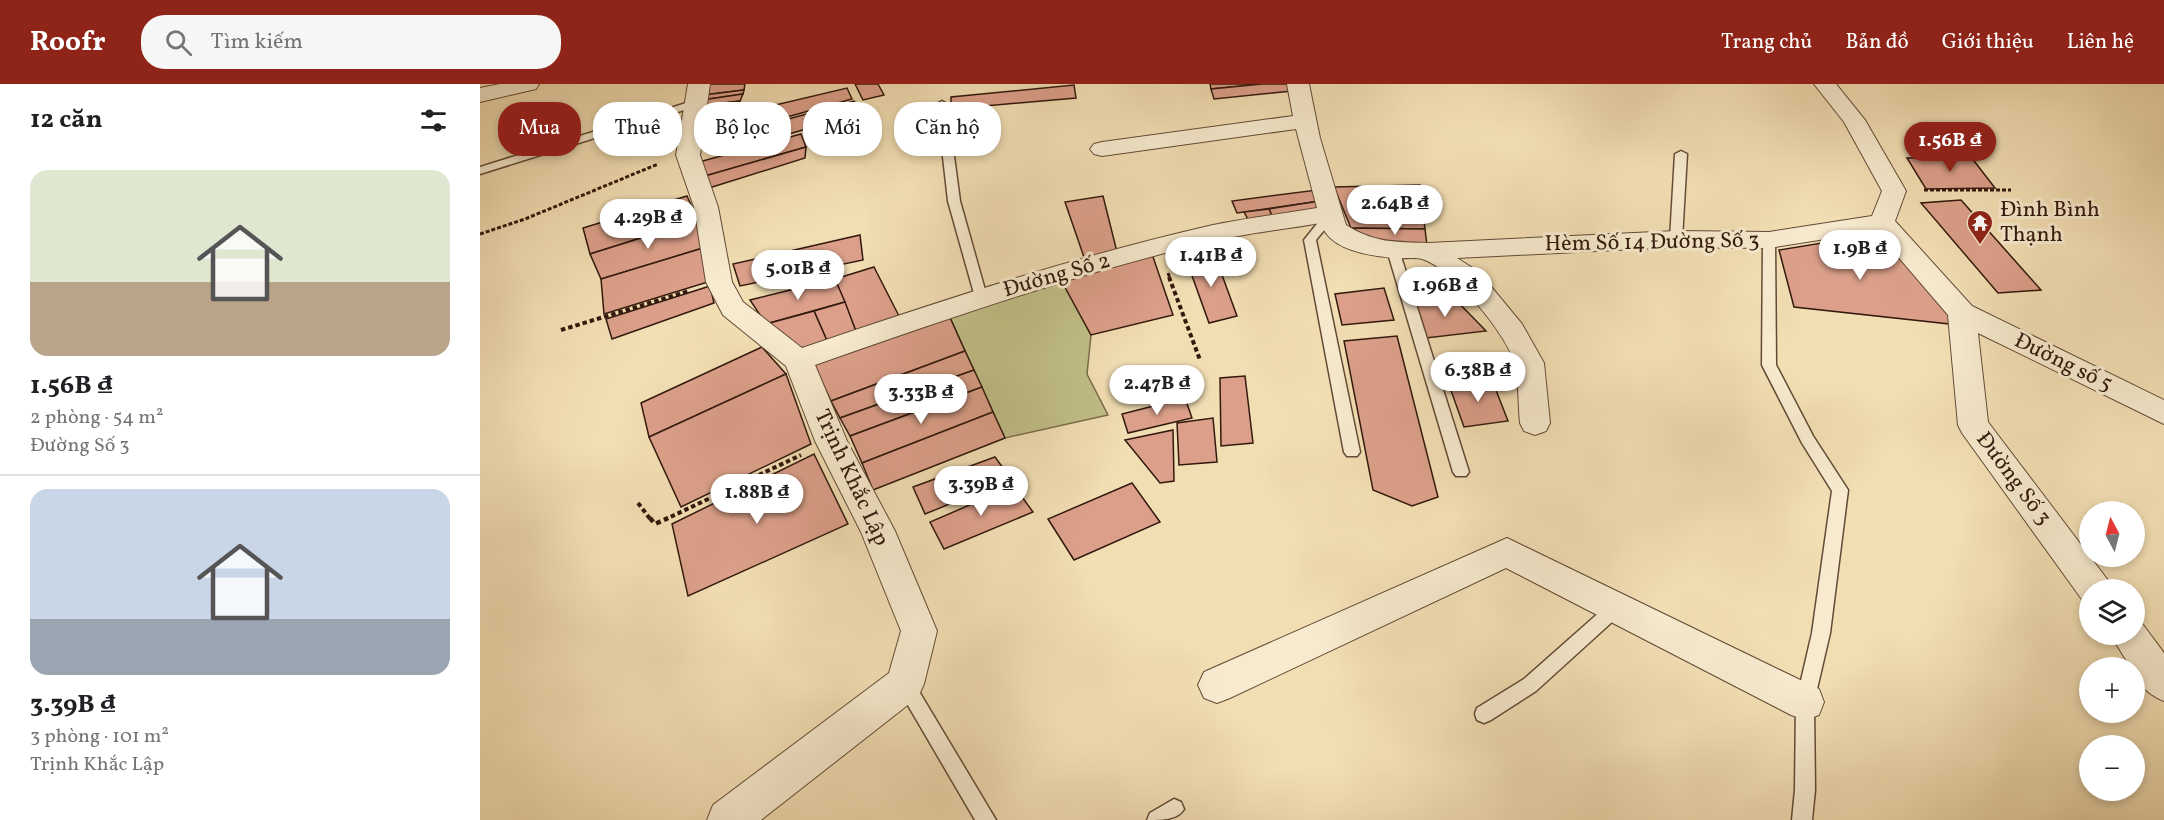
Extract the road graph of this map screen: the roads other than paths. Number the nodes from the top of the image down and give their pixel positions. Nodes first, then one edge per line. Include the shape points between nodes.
1 (528, 84) edge
2 (1298, 84) edge
3 (1825, 84) edge
4 (698, 93) edge
5 (480, 95) edge
6 (1306, 121) junction
7 (1102, 150) dead end
8 (1681, 154) dead end
9 (948, 156) edge
10 (480, 171) edge
11 (1332, 213) junction
12 (1882, 222) junction
13 (1676, 239) junction
14 (1770, 240) junction
15 (1393, 250) junction
16 (1428, 251) junction
17 (981, 297) junction
18 (1962, 313) junction
19 (798, 360) junction
20 (2164, 413) edge
21 (1535, 423) dead end
22 (1352, 452) dead end
23 (1461, 472) dead end
24 (2087, 579) edge
25 (1617, 607) junction
26 (2136, 645) edge
27 (2164, 683) edge
28 (905, 684) junction
29 (1217, 685) dead end
30 (1805, 702) junction
31 (1484, 714) dead end
32 (1174, 809) dead end
33 (728, 820) edge
34 (986, 820) edge
35 (1156, 820) edge
36 (1802, 820) edge

1 - 5 street
2 - 6 street
3 - 12 street via 1854,120 1894,190
4 - 10 lane
4 - 19 street, Trịnh Khắc Lập via 688,155 705,207 719,282 733,308
6 - 7 street
6 - 11 street
8 - 13 lane
9 - 17 lane via 954,201
11 - 15 street, Hèm Số 14 Đường Số 3 via 1335,229 1358,244
11 - 17 street, Đường Số 2 via 1215,232
11 - 22 lane via 1310,240
12 - 14 street, Hèm Số 14 Đường Số 3
12 - 18 street
13 - 14 street, Hèm Số 14 Đường Số 3
13 - 16 street, Hèm Số 14 Đường Số 3
14 - 30 lane via 1769,365 1807,439 1840,490 1821,633
15 - 16 street, Hèm Số 14 Đường Số 3
15 - 23 lane
16 - 21 street via 1470,278 1508,324 1529,363
17 - 19 street, Đường Số 2
18 - 20 street, Đường số 5
18 - 24 street, Đường Số 3 via 1973,425
19 - 28 street, Trịnh Khắc Lập via 831,441 878,531 919,631
25 - 29 street via 1507,552
25 - 30 street
25 - 31 lane via 1530,685
26 - 27 street
28 - 33 street
28 - 34 lane
30 - 36 lane
32 - 35 lane

